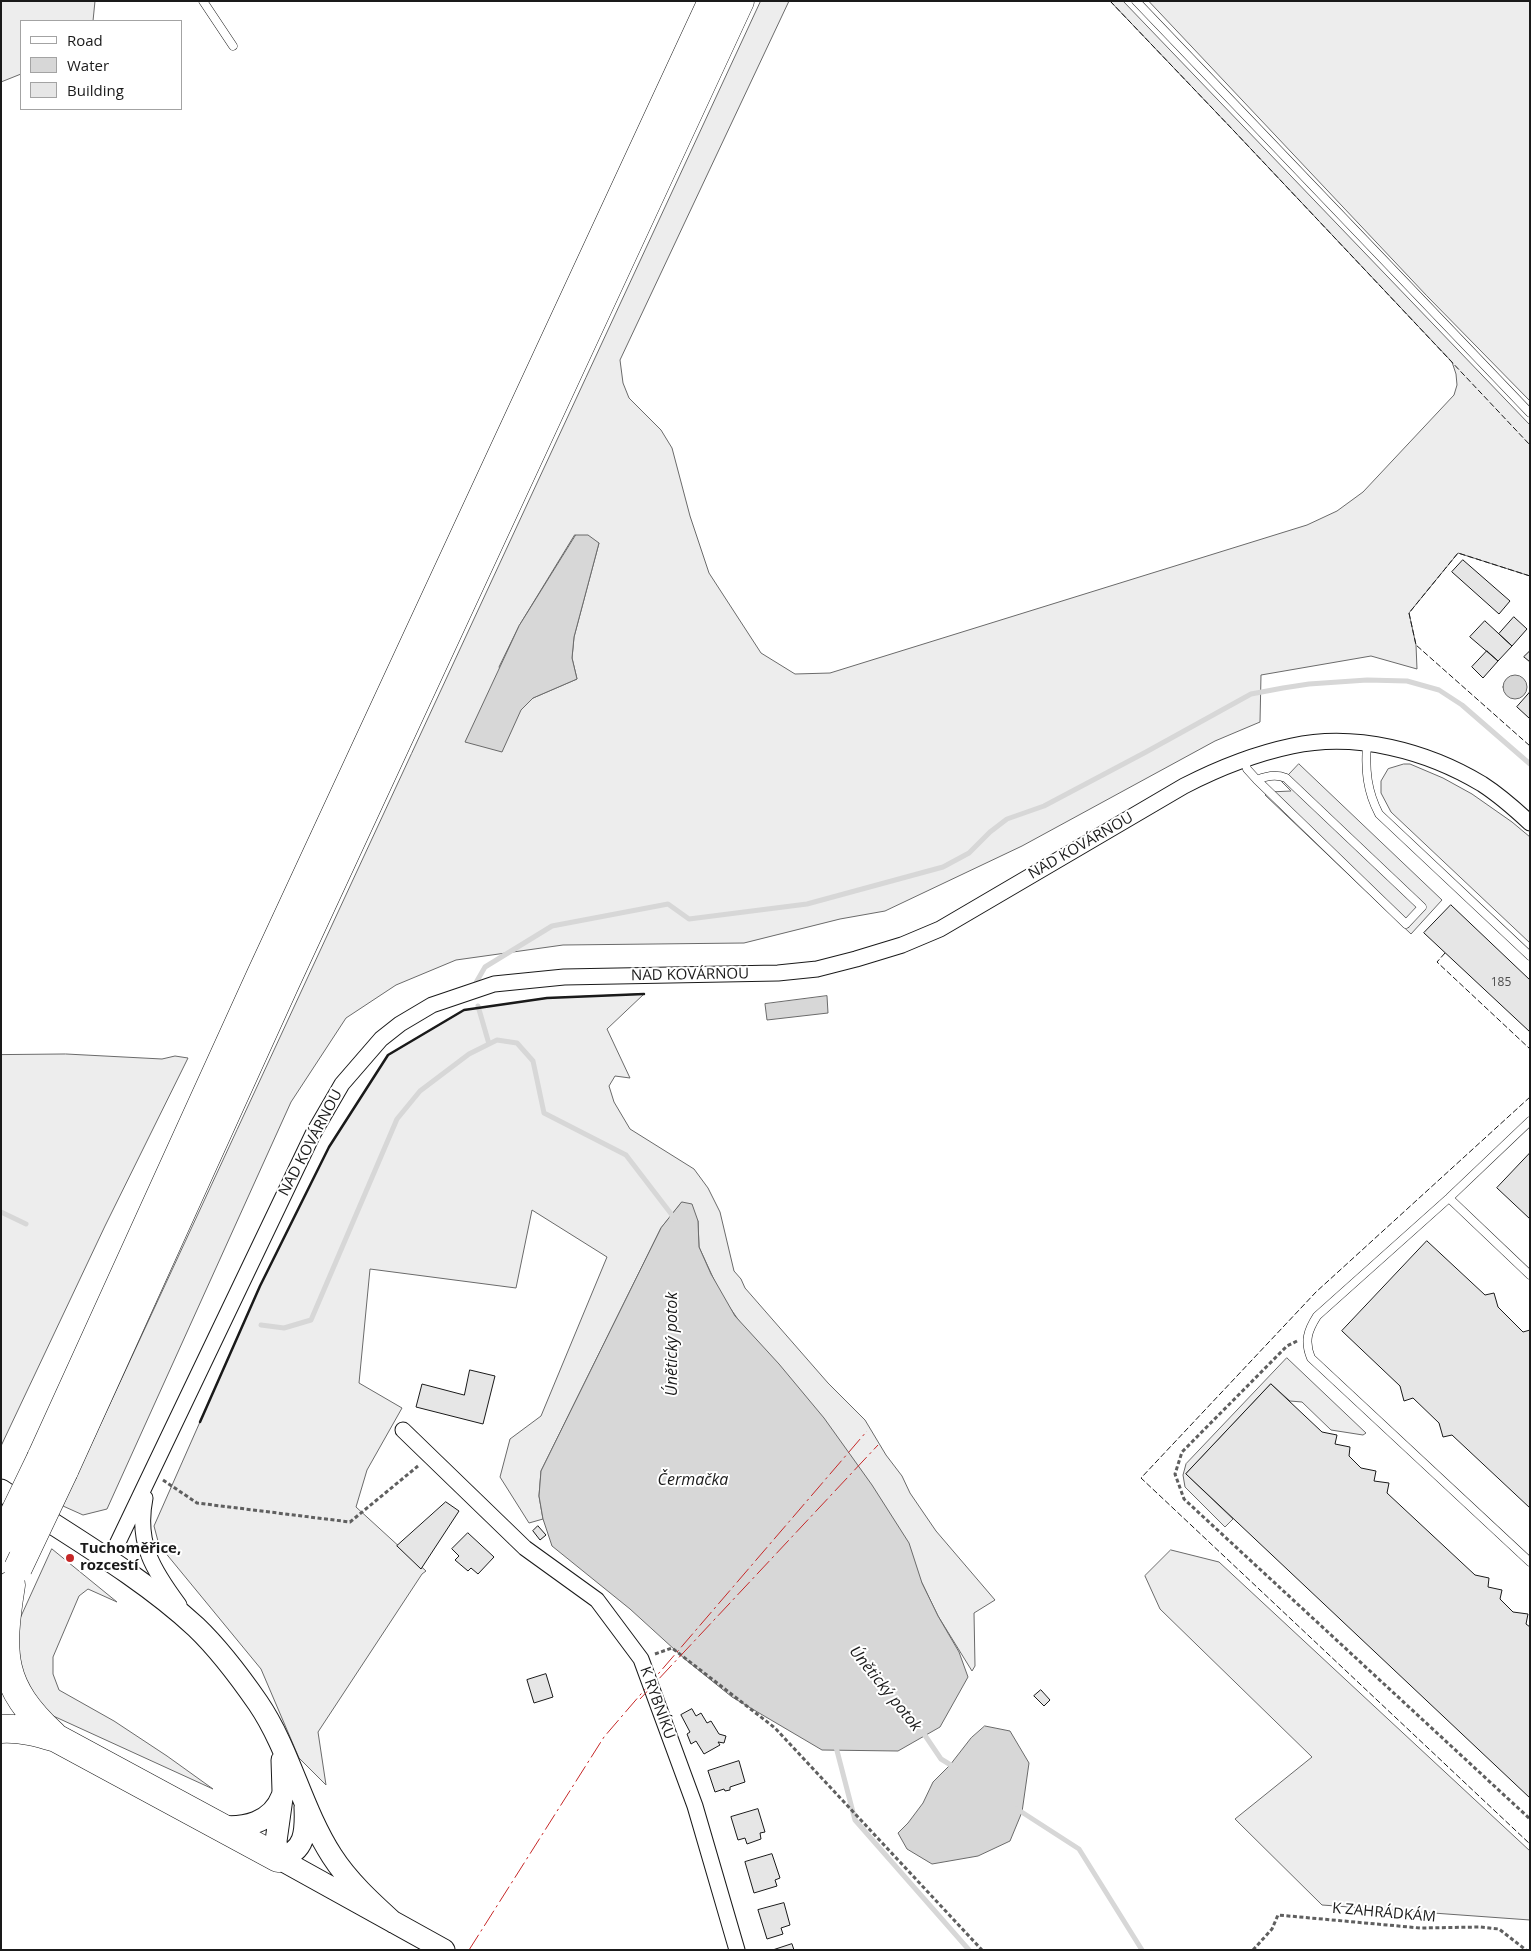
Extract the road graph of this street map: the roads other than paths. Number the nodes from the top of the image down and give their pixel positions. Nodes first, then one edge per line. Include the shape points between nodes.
1 (203, 1) edge
2 (712, 1) edge
3 (740, 1) edge
4 (1136, 1) edge
5 (232, 46) dead end
6 (1530, 413) edge
7 (1367, 744) junction
8 (1244, 759) junction
9 (1257, 780) junction
10 (1530, 823) edge
11 (1530, 956) edge
12 (1530, 1121) edge
13 (1448, 1198) junction
14 (1530, 1275) edge
15 (403, 1430) dead end
16 (53, 1464) junction
17 (150, 1476) junction
18 (1, 1490) edge
19 (1, 1541) edge
20 (109, 1562) junction
21 (1530, 1562) edge
22 (10, 1587) edge
23 (196, 1627) junction
24 (1, 1729) edge
25 (273, 1729) junction
26 (56, 1738) junction
27 (283, 1791) junction
28 (305, 1804) junction
29 (216, 1826) junction
30 (278, 1858) junction
31 (394, 1922) junction
32 (444, 1950) edge
33 (737, 1950) edge

1 - 5 lane
2 - 16 highway via 266,963
3 - 16 highway via 284,986
4 - 6 lane
7 - 8 street, NAD KOVÁRNOU via 1313,742
7 - 10 street, NAD KOVÁRNOU via 1412,753 1456,770 1484,785
7 - 11 lane via 1366,776 1379,814
8 - 9 lane via 1247,769
8 - 17 street, NAD KOVÁRNOU via 1184,786 940,929 893,948 816,969 778,973 564,977 494,984 432,1005 400,1024 381,1039 342,1084 312,1134
9 - 9 lane via 1406,924 1422,907 1286,778
12 - 13 lane
13 - 14 lane
13 - 21 lane via 1317,1316 1307,1340 1311,1358
15 - 33 street, K RYBNÍKU via 525,1548 597,1600 641,1659 695,1806
16 - 19 highway, bridge
16 - 22 highway, bridge
17 - 20 street, NAD KOVÁRNOU
17 - 23 street via 142,1510 147,1551 162,1581
18 - 20 street
20 - 23 street
22 - 26 highway via 2,1641 7,1673 21,1703
23 - 25 street via 259,1704
24 - 26 highway via 32,1730
25 - 27 street via 282,1762
25 - 28 street
26 - 29 highway
27 - 29 street via 278,1805 264,1819 238,1828
27 - 30 street via 276,1841
28 - 30 street via 306,1829 302,1841 294,1852
28 - 31 street via 344,1872
29 - 30 highway
30 - 31 street
31 - 32 street

